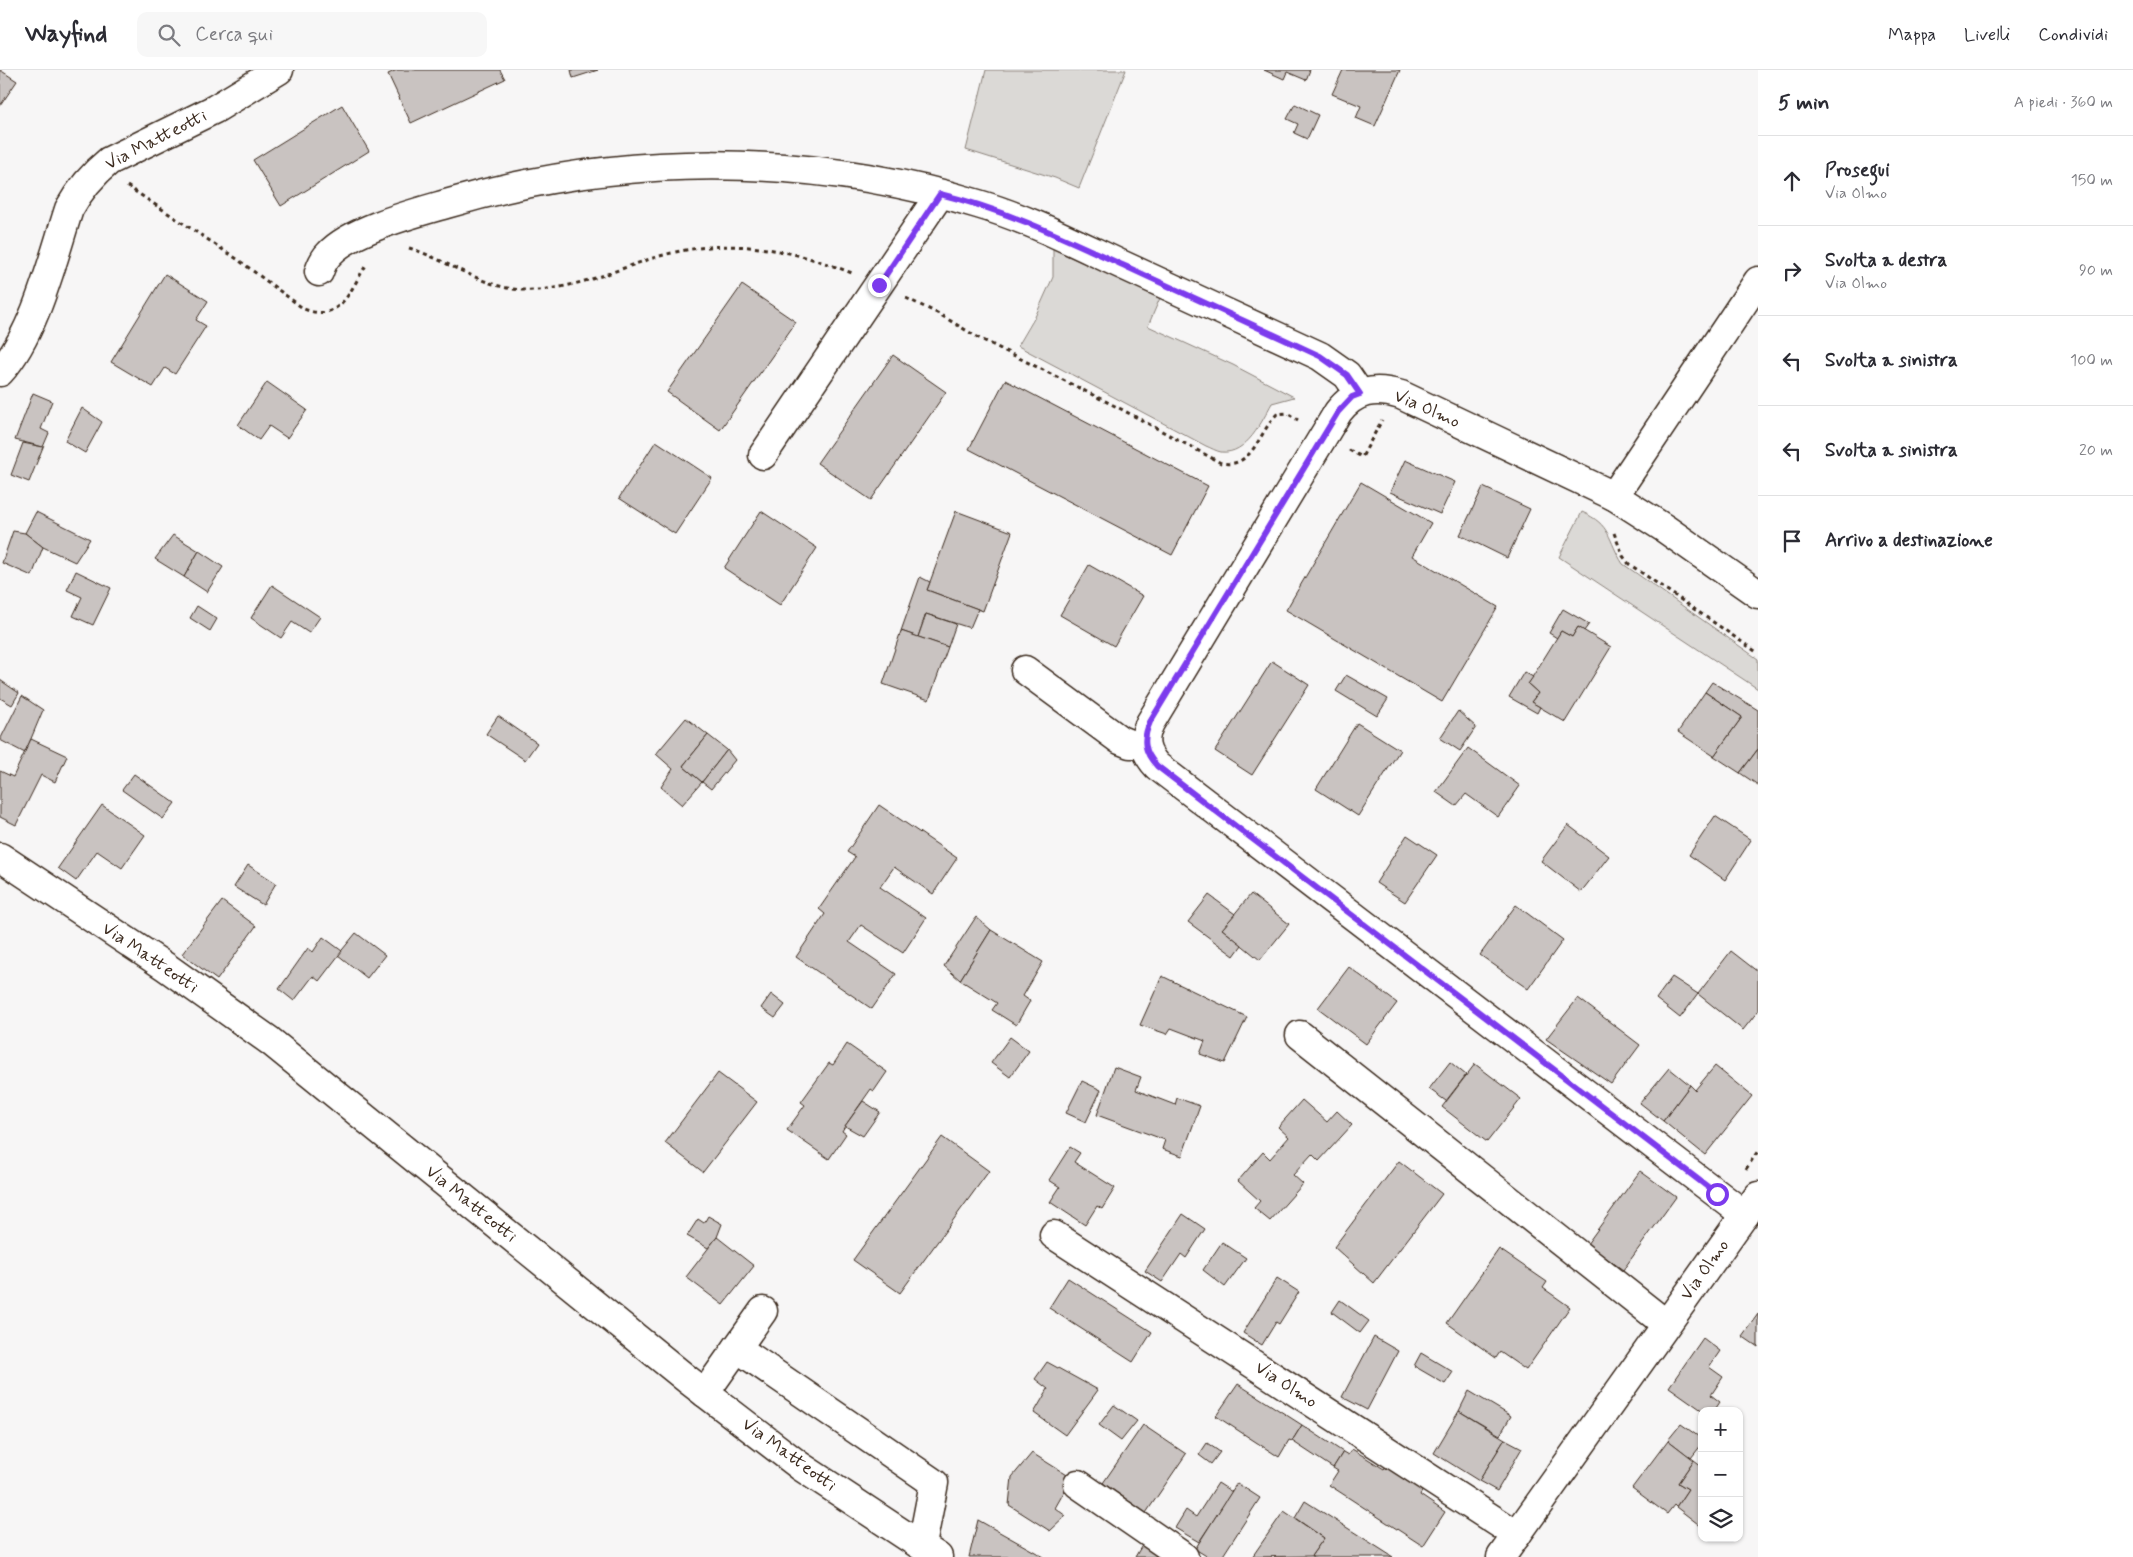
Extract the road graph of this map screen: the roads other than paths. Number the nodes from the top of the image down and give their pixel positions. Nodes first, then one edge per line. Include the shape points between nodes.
1 (279, 70) edge
2 (940, 194) junction
3 (319, 272) dead end
4 (1758, 281) edge
5 (0, 372) edge
6 (1360, 394) junction
7 (763, 455) dead end
8 (1614, 496) junction
9 (1758, 594) edge
10 (1025, 670) dead end
11 (1145, 744) junction
12 (0, 857) edge
13 (1300, 1036) dead end
14 (1754, 1204) edge
15 (1054, 1235) dead end
16 (762, 1312) dead end
17 (1666, 1324) junction
18 (738, 1348) junction
19 (706, 1393) junction
20 (1078, 1484) dead end
21 (1517, 1535) junction
22 (930, 1551) edge
23 (1184, 1557) edge
24 (1502, 1557) edge

1 - 5 street, Via Matteotti via 215,109 100,168 73,203 37,306 20,342
2 - 3 street via 866,178 746,166 668,166 595,172 517,185 381,226 339,245 322,263
2 - 6 street via 978,203 1032,224 1320,356 1347,375
2 - 7 street
4 - 8 street
6 - 8 street, Via Olmo via 1378,391 1401,395
6 - 11 street via 1345,403 1324,435 1150,722 1145,732
8 - 9 street, Via Olmo
10 - 11 street via 1120,740
11 - 14 street, Via Olmo via 1149,757 1157,766
12 - 19 street, Via Matteotti via 166,967 270,1041
13 - 17 street
14 - 17 street, Via Olmo
15 - 21 street, Via Olmo
16 - 18 street
17 - 21 street, Via Olmo
18 - 19 street
18 - 22 street via 934,1483
19 - 22 street, Via Matteotti via 800,1466
20 - 23 street
21 - 24 street, Via Olmo

